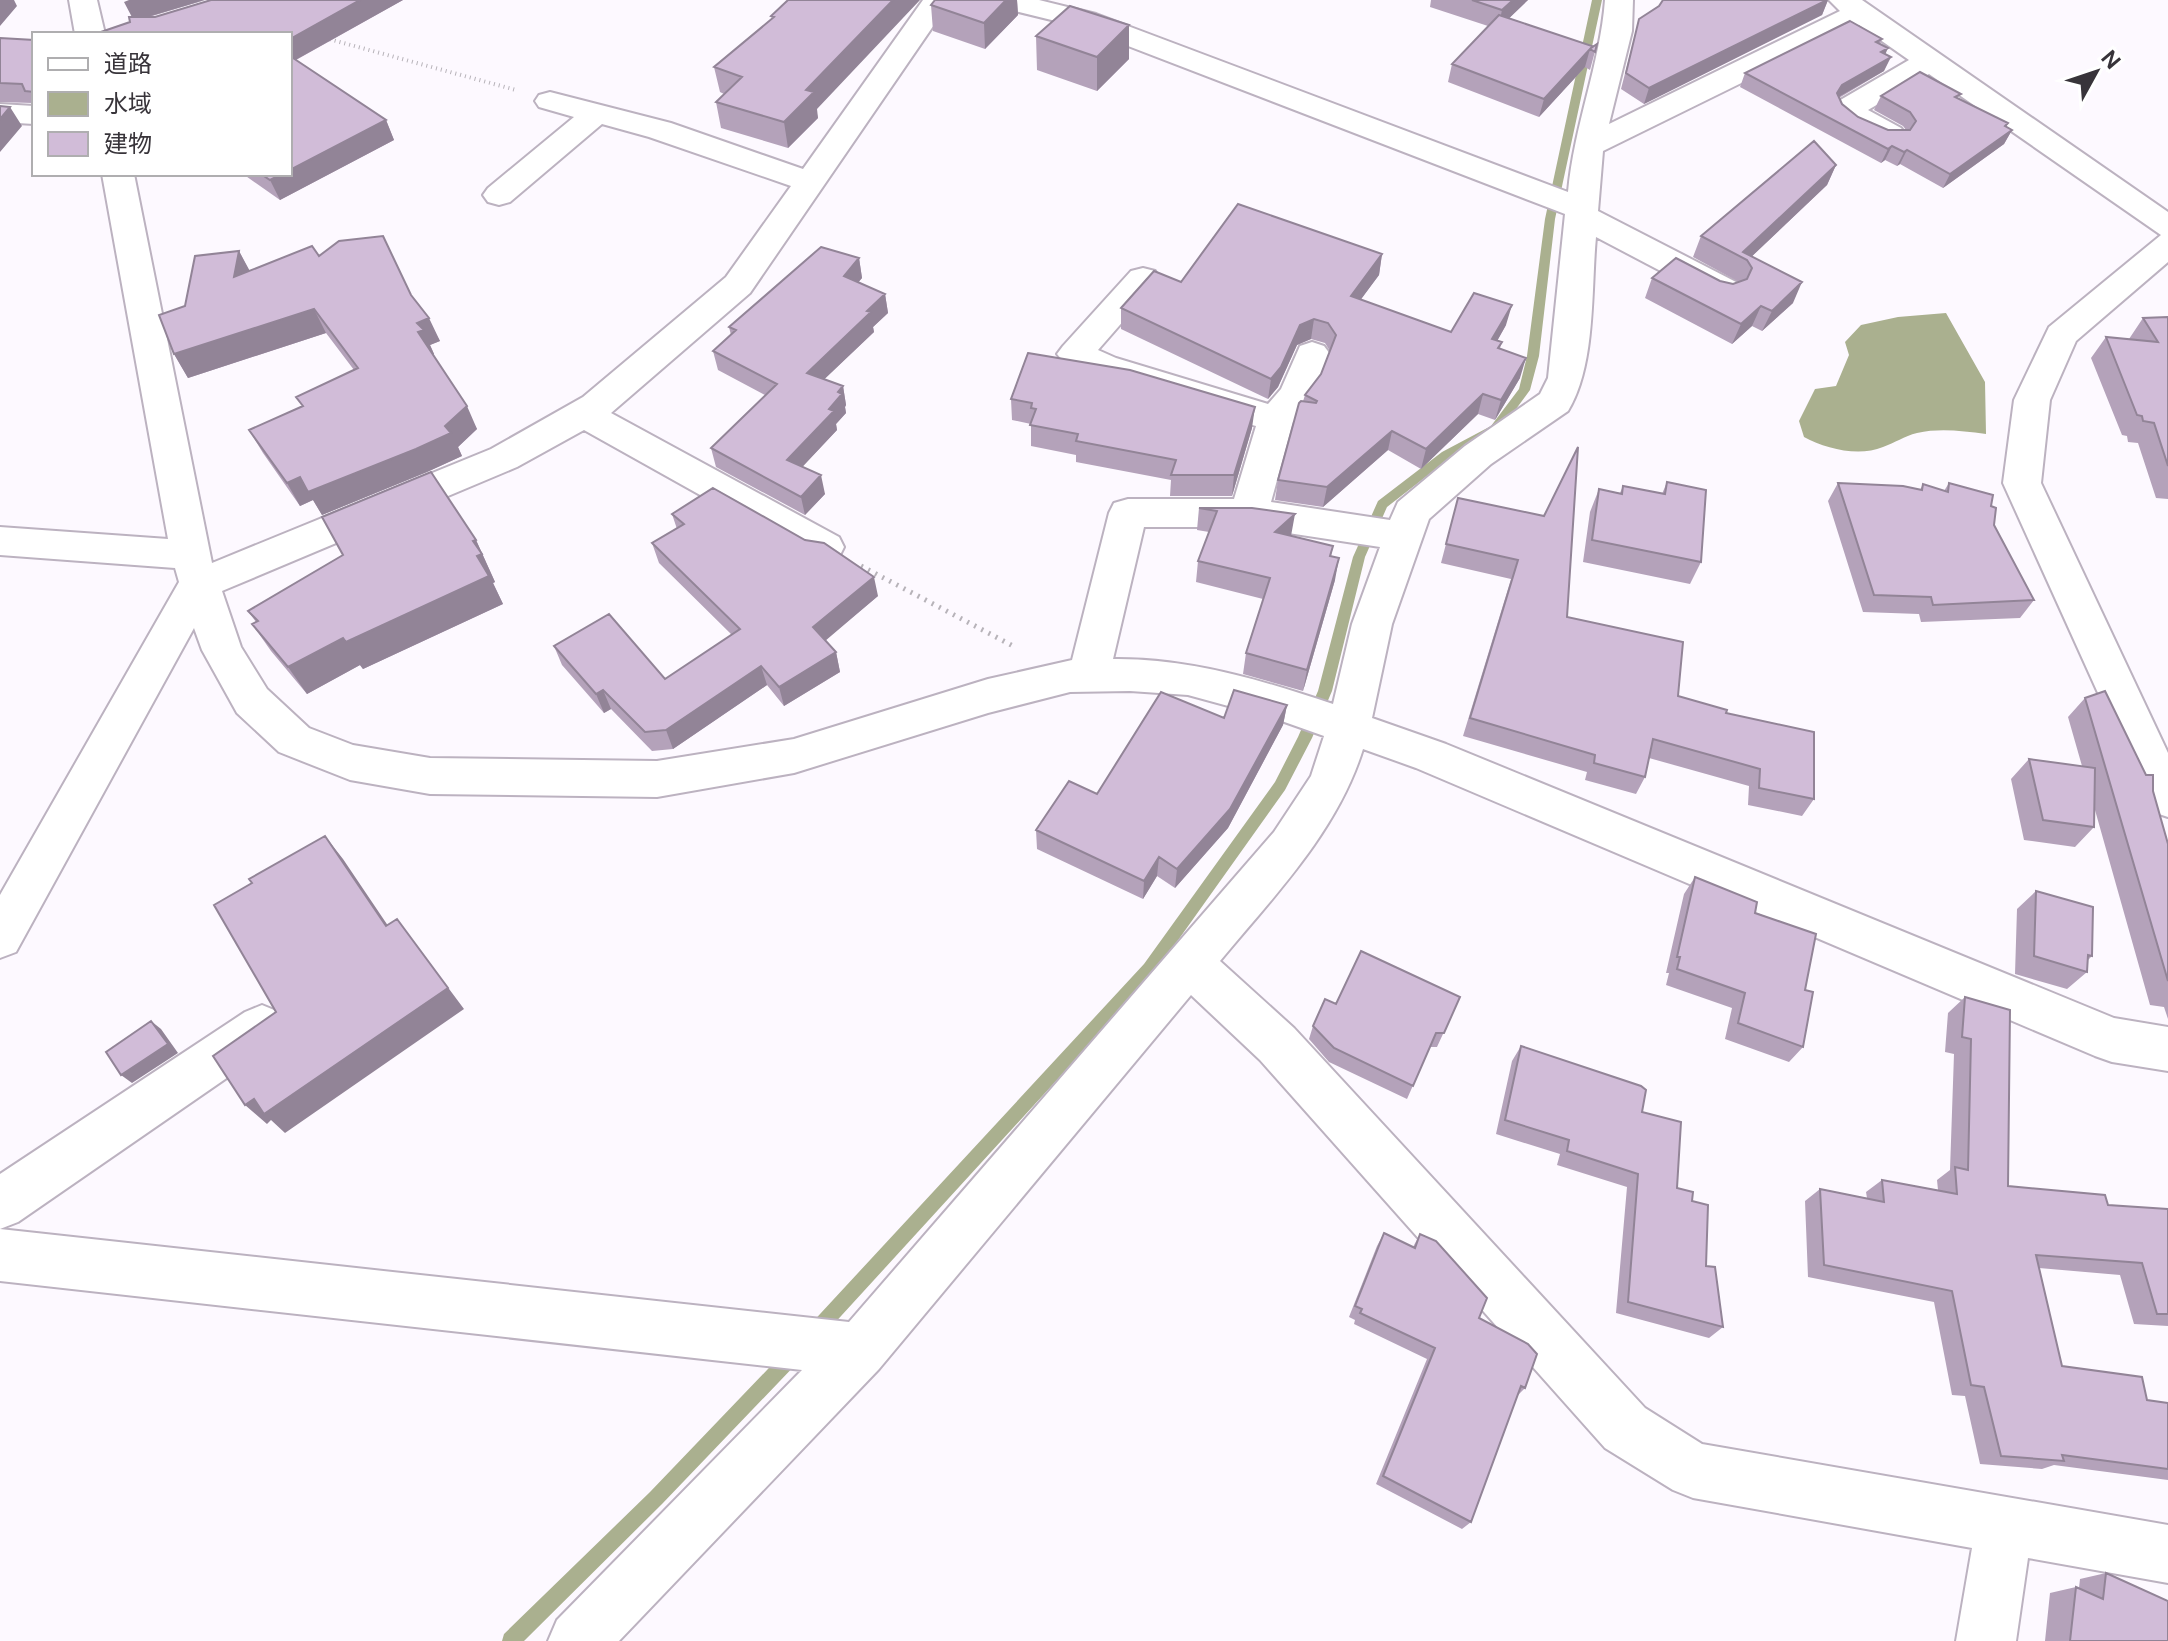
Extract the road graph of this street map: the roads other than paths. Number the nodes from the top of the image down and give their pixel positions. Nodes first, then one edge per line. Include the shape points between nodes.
1 (83, 0) edge
2 (937, 0) edge
3 (1004, 0) edge
4 (1619, 0) edge
5 (1852, 6) edge
6 (1095, 10) edge
7 (90, 32) edge
8 (1930, 60) junction
9 (550, 101) road end
10 (0, 113) edge
11 (597, 113) junction
12 (32, 115) edge
13 (1890, 135) edge
14 (1588, 146) junction
15 (118, 176) edge
16 (810, 182) junction
17 (499, 195) dead end
18 (1581, 212) junction
19 (2168, 227) edge
20 (2168, 244) edge
21 (1143, 279) edge
22 (1724, 290) edge
23 (1312, 354) dead end
24 (584, 414) junction
25 (1276, 419) junction
26 (1249, 513) junction
27 (1403, 536) junction
28 (0, 541) edge
29 (825, 547) edge
30 (194, 570) junction
31 (1080, 676) junction
32 (1349, 725) junction
33 (2168, 799) edge
34 (0, 938) edge
35 (1190, 964) junction
36 (262, 1027) edge
37 (2168, 1049) edge
38 (0, 1204) edge
39 (0, 1255) edge
40 (860, 1350) junction
41 (2004, 1525) junction
42 (2168, 1554) edge
43 (578, 1641) edge
44 (1986, 1641) edge

1 - 7 street
2 - 16 street
3 - 6 street
4 - 14 street via 1617,31
5 - 8 street
5 - 14 street
6 - 18 street
8 - 13 street via 1848,109
8 - 19 street
9 - 11 street
10 - 12 street
11 - 16 street
11 - 17 street
14 - 18 street
15 - 30 street
16 - 24 street via 738,285
18 - 22 street
18 - 27 street via 1566,378 1555,402 1478,455 1412,512
20 - 33 street via 2061,335 2032,400 2022,483
21 - 25 street via 1075,354
23 - 25 street via 1297,393
24 - 29 street
24 - 30 street via 504,458
25 - 26 street
26 - 27 street
26 - 31 street via 1128,513
27 - 32 street via 1372,624
28 - 30 street
30 - 31 street via 222,650 252,701 294,740 350,762 430,776 657,779 794,756 988,696
30 - 34 street
31 - 32 street via 1188,679
32 - 35 street via 1331,782 1290,845
32 - 37 street via 2112,1040
35 - 40 street
35 - 41 street via 1277,1044 1625,1428 1693,1470
36 - 38 street
39 - 40 street
40 - 43 street
41 - 42 street
41 - 44 street

